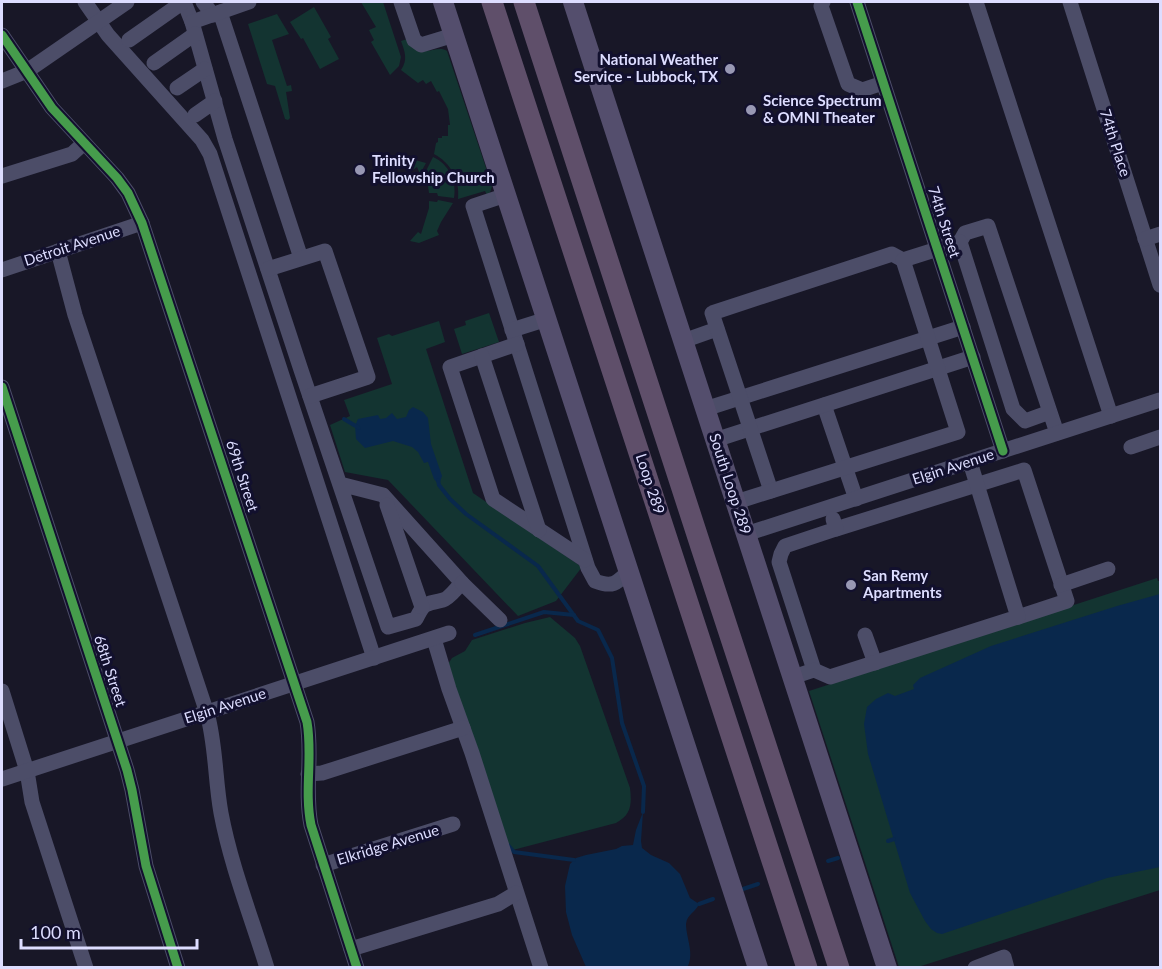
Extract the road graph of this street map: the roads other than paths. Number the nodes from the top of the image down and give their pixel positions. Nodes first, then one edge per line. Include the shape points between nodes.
1 (85, 2) edge
2 (127, 2) edge
3 (184, 2) edge
4 (203, 2) edge
5 (249, 2) edge
6 (401, 2) edge
7 (409, 2) edge
8 (443, 2) edge
9 (478, 2) edge
10 (492, 2) edge
11 (524, 2) edge
12 (540, 2) edge
13 (573, 2) edge
14 (823, 2) edge
15 (857, 2) edge
16 (976, 2) edge
17 (1070, 2) edge
18 (223, 9) edge
19 (99, 21) junction
20 (194, 28) junction
21 (2, 35) edge
22 (454, 35) junction
23 (129, 40) dead end
24 (421, 45) junction
25 (154, 63) dead end
26 (205, 69) junction
27 (27, 71) junction
28 (2, 81) edge
29 (883, 83) junction
30 (552, 85) junction
31 (177, 88) dead end
32 (215, 101) junction
33 (195, 115) dead end
34 (534, 130) junction
35 (84, 143) junction
36 (2, 176) edge
37 (506, 195) junction
38 (142, 223) junction
39 (1161, 234) edge
40 (1145, 239) junction
41 (960, 242) junction
42 (937, 249) junction
43 (58, 251) junction
44 (301, 258) junction
45 (903, 261) junction
46 (268, 269) junction
47 (2, 270) edge
48 (1161, 285) edge
49 (547, 319) junction
50 (963, 327) junction
51 (717, 329) junction
52 (515, 337) junction
53 (927, 338) junction
54 (683, 341) junction
55 (482, 356) junction
56 (973, 357) junction
57 (936, 368) junction
58 (2, 387) edge
59 (310, 396) junction
60 (740, 398) junction
61 (1161, 400) edge
62 (824, 405) junction
63 (705, 409) junction
64 (1013, 409) junction
65 (1050, 412) junction
66 (992, 416) junction
67 (1111, 416) junction
68 (750, 429) junction
69 (1057, 433) junction
70 (1161, 437) edge
71 (715, 440) junction
72 (1131, 447) dead end
73 (1010, 449) junction
74 (969, 462) junction
75 (845, 467) junction
76 (1024, 470) junction
77 (340, 484) junction
78 (976, 484) junction
79 (771, 491) junction
80 (384, 497) junction
81 (856, 498) junction
82 (736, 502) junction
83 (828, 507) junction
84 (836, 529) junction
85 (539, 530) junction
86 (746, 534) junction
87 (585, 560) junction
88 (1108, 569) dead end
89 (629, 571) junction
90 (462, 583) junction
91 (1061, 585) junction
92 (422, 607) junction
93 (1018, 617) junction
94 (500, 620) dead end
95 (388, 627) junction
96 (449, 633) dead end
97 (865, 635) dead end
98 (434, 639) junction
99 (396, 651) junction
100 (374, 658) junction
101 (875, 663) junction
102 (814, 670) junction
103 (793, 677) junction
104 (294, 684) junction
105 (2, 691) edge
106 (207, 713) junction
107 (463, 728) junction
108 (118, 742) junction
109 (27, 771) junction
110 (308, 774) junction
111 (2, 779) edge
112 (453, 824) dead end
113 (323, 865) junction
114 (516, 893) junction
115 (351, 949) junction
116 (86, 968) edge
117 (178, 968) edge
118 (267, 968) edge
119 (357, 968) edge
120 (541, 968) edge
121 (758, 968) edge
122 (807, 968) edge
123 (841, 968) edge
124 (887, 968) edge
125 (975, 968) edge
126 (1007, 968) edge

1 - 19 street
2 - 19 street
3 - 20 street
3 - 23 street
4 - 18 street
5 - 18 street
6 - 24 street via 414,40
7 - 24 street
8 - 22 main road
9 - 34 highway
10 - 34 highway, Loop 289
11 - 30 highway, Loop 289
12 - 30 highway
13 - 54 main road, South Loop 289
14 - 29 street via 821,6 848,84 862,90
15 - 29 street, 74th Street
16 - 67 street
17 - 40 street, 74th Place
18 - 20 street
18 - 44 street
19 - 27 street
19 - 100 street via 210,154
20 - 25 street
20 - 26 street
21 - 27 street, 69th Street
22 - 24 street
22 - 37 main road
26 - 31 street
26 - 32 street
27 - 28 street
27 - 35 street, 69th Street via 52,108
29 - 42 street, 74th Street
30 - 123 highway, Loop 289
32 - 33 street
32 - 46 street
34 - 122 highway, Loop 289
35 - 36 street via 72,154
35 - 38 street, 69th Street via 128,193
37 - 49 main road
37 - 52 street via 473,206
38 - 43 street, Detroit Avenue
38 - 104 street, 69th Street
39 - 40 street
40 - 48 street, 74th Place
41 - 42 street
41 - 64 street
41 - 65 street via 965,232 988,226
42 - 45 street
42 - 50 street, 74th Street
43 - 47 street, Detroit Avenue
43 - 106 street via 75,315
44 - 46 street
44 - 59 street via 325,251 368,377
45 - 51 street via 892,254 712,313
45 - 53 street
46 - 59 street
49 - 52 street
49 - 89 main road
50 - 53 street
50 - 56 street, 74th Street
51 - 54 street
51 - 60 street
52 - 55 street
52 - 87 street
53 - 57 street
53 - 60 street
54 - 63 main road, South Loop 289
55 - 85 street
55 - 85 street via 450,367 489,488 493,498
56 - 57 street
56 - 66 street, 74th Street
57 - 62 street
57 - 75 street via 958,432
58 - 108 street, 68th Street
59 - 77 street
60 - 63 street
60 - 68 street
61 - 67 street, Elgin Avenue
62 - 68 street
62 - 75 street
63 - 71 main road, South Loop 289
64 - 65 street via 1025,421
64 - 66 street
65 - 69 street
66 - 73 street, 74th Street
67 - 69 street, Elgin Avenue
68 - 71 street
68 - 79 street
69 - 73 street, Elgin Avenue
70 - 72 street
71 - 82 main road, South Loop 289
73 - 74 street, Elgin Avenue
73 - 76 street, 74th Street
74 - 78 street
74 - 81 street, Elgin Avenue
75 - 79 street
75 - 81 street
76 - 78 street
76 - 91 street, 74th Street
77 - 80 street
77 - 95 street
78 - 84 street
78 - 93 street
79 - 82 street
80 - 90 street
80 - 92 street
81 - 83 street, Elgin Avenue
82 - 86 main road, South Loop 289
83 - 84 street
83 - 86 street, Elgin Avenue
84 - 102 street via 785,546 779,562
85 - 87 street
86 - 103 main road, South Loop 289
87 - 89 street via 595,581 603,584 618,582
88 - 91 street
89 - 121 main road
90 - 92 street via 445,600
90 - 94 street
91 - 93 street via 1067,601
92 - 95 street via 416,620
93 - 101 street
95 - 99 street
96 - 98 street, Elgin Avenue
97 - 101 street
98 - 99 street, Elgin Avenue
98 - 107 street
99 - 100 street, Elgin Avenue
100 - 104 street, Elgin Avenue
101 - 102 street via 830,677
102 - 103 street
103 - 124 main road, South Loop 289
104 - 106 street, Elgin Avenue
104 - 110 street, 69th Street via 310,738
105 - 109 street
106 - 108 street, Elgin Avenue
106 - 118 street via 231,856
107 - 110 street via 322,773
107 - 114 street
108 - 109 street, Elgin Avenue
108 - 117 street, 68th Street via 132,790 146,866
109 - 111 street, Elgin Avenue
109 - 116 street via 33,802
110 - 113 street, 69th Street via 309,815
112 - 113 street, Elkridge Avenue
113 - 115 street, 69th Street
114 - 115 street via 498,904
114 - 120 street
115 - 119 street, 69th Street
125 - 126 street via 1004,957

